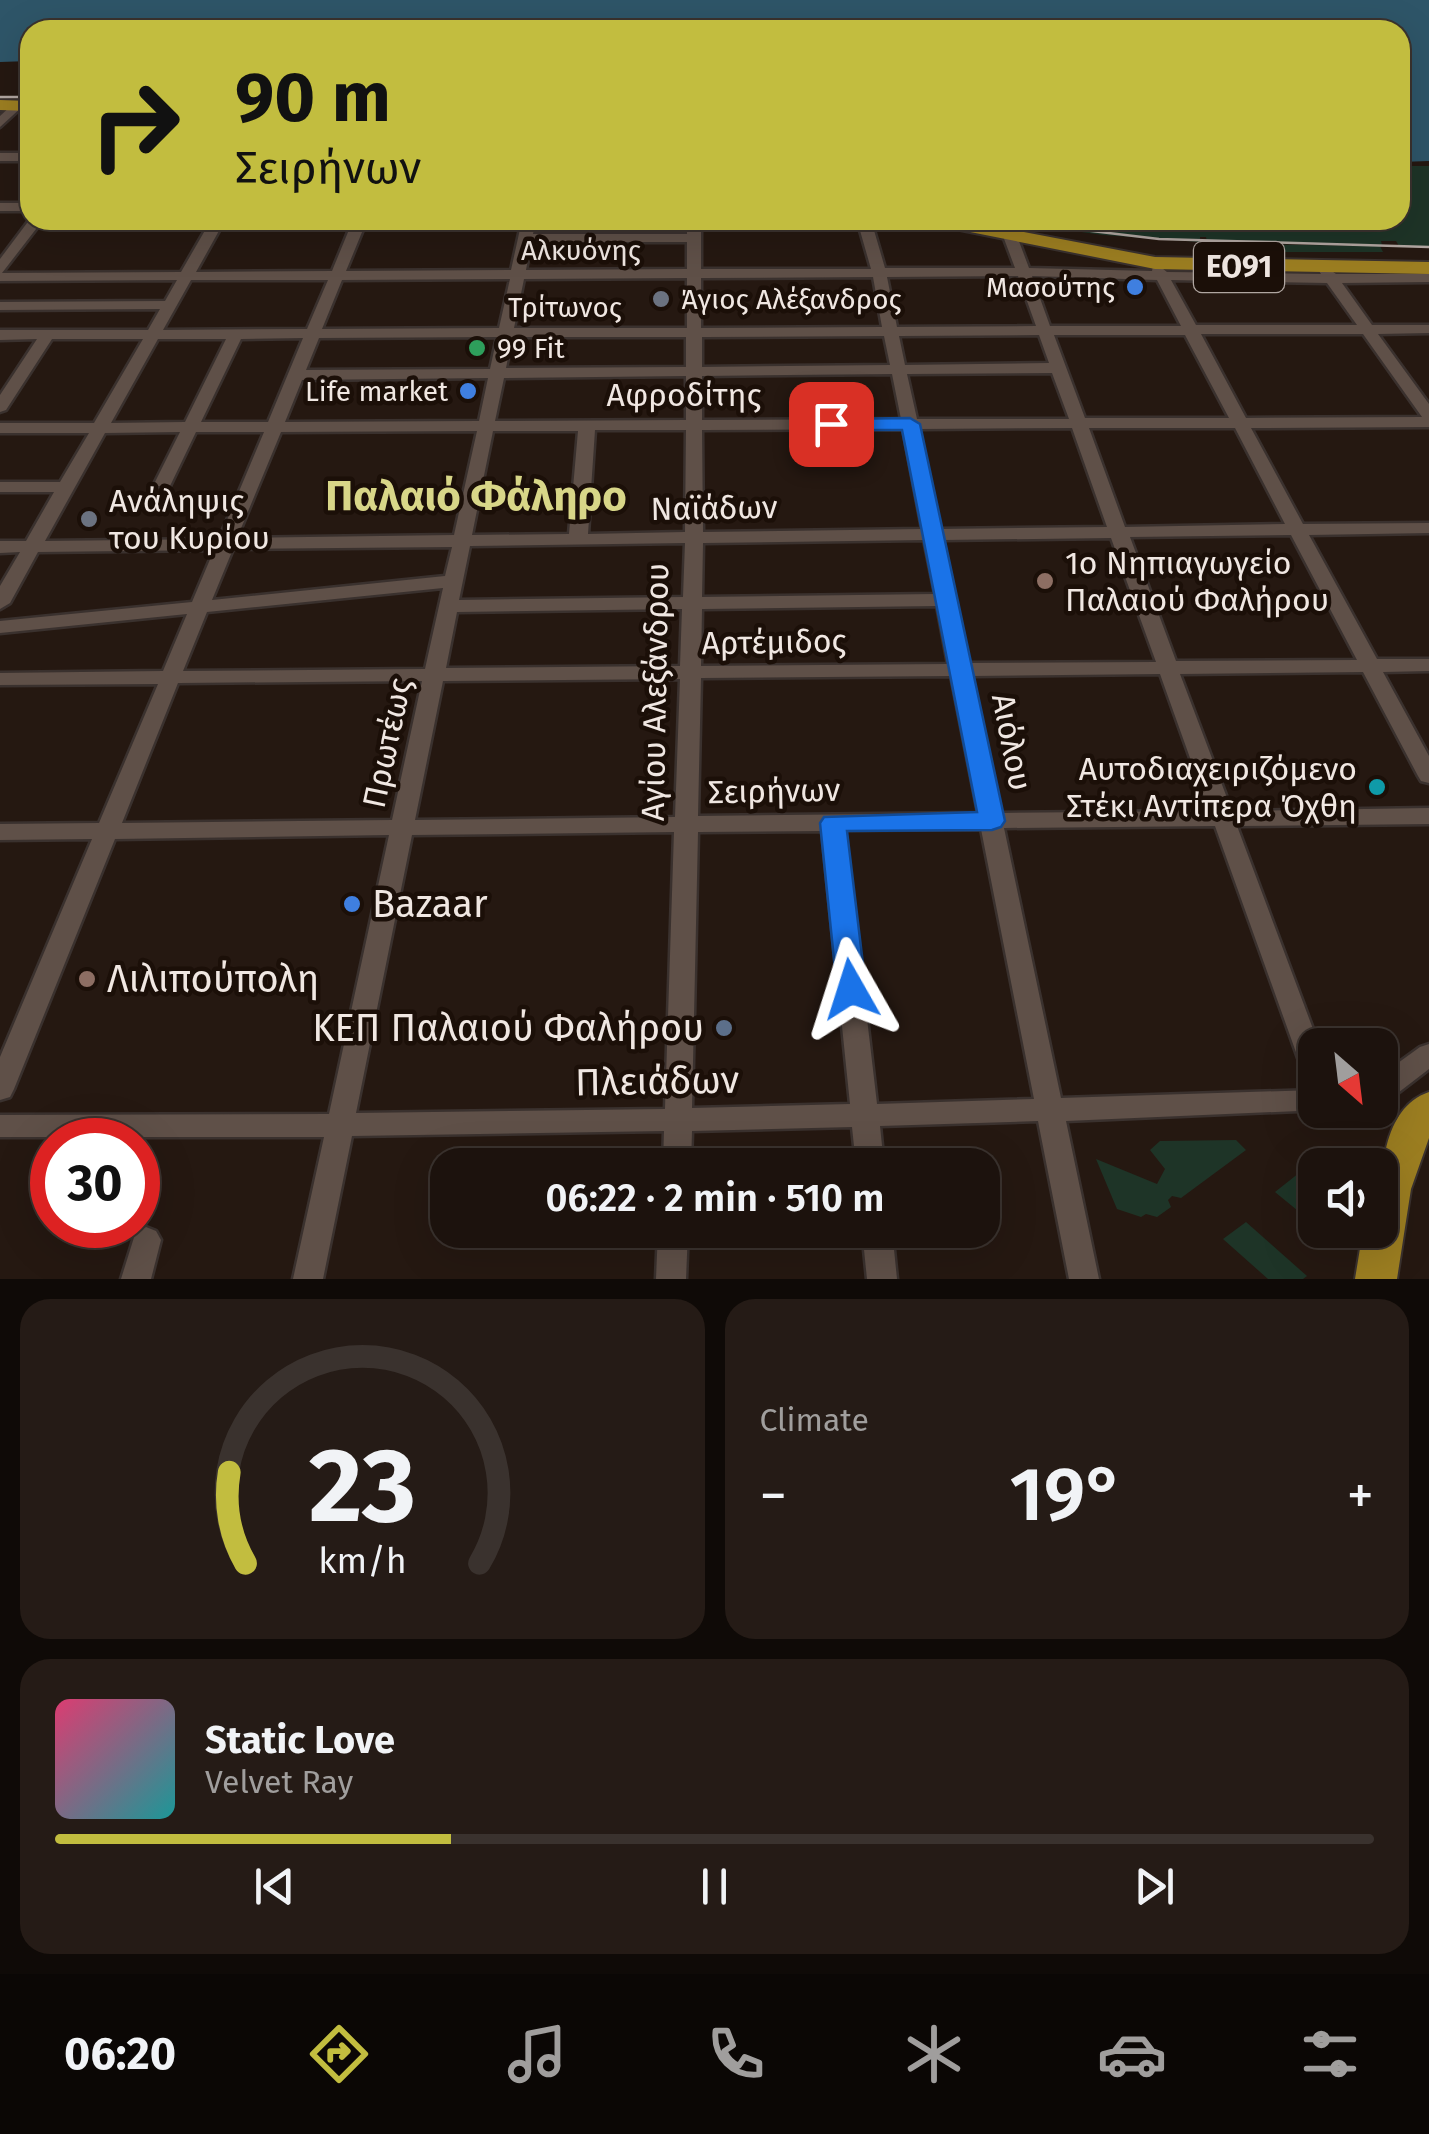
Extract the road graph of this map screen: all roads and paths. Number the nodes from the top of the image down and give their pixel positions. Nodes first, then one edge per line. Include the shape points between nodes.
1 (15, 103) edge
2 (0, 123) edge
3 (29, 230) edge
4 (212, 230) edge
5 (356, 230) edge
6 (527, 230) edge
7 (694, 230) edge
8 (867, 230) edge
9 (982, 230) edge
10 (1021, 230) edge
11 (1010, 236) junction
12 (526, 238) junction
13 (694, 238) junction
14 (1429, 260) edge
15 (1429, 268) edge
16 (0, 269) edge
17 (1158, 269) junction
18 (879, 272) junction
19 (1023, 272) junction
20 (1327, 273) junction
21 (519, 275) junction
22 (694, 275) junction
23 (186, 276) junction
24 (337, 276) junction
25 (0, 277) edge
26 (1429, 278) edge
27 (169, 305) junction
28 (0, 306) edge
29 (1044, 328) junction
30 (1190, 329) junction
31 (1367, 329) junction
32 (1429, 329) edge
33 (891, 330) junction
34 (508, 332) junction
35 (694, 332) junction
36 (236, 333) junction
37 (313, 333) junction
38 (0, 334) edge
39 (48, 334) junction
40 (152, 334) junction
41 (1058, 368) junction
42 (899, 370) junction
43 (694, 372) junction
44 (500, 374) junction
45 (296, 375) junction
46 (0, 407) edge
47 (1429, 419) edge
48 (1240, 422) junction
49 (1078, 423) junction
50 (910, 424) junction
51 (694, 425) junction
52 (488, 426) junction
53 (587, 426) junction
54 (189, 427) junction
55 (274, 427) junction
56 (0, 428) edge
57 (98, 428) junction
58 (164, 482) dead end
59 (64, 487) junction
60 (0, 488) edge
61 (1429, 528) edge
62 (1298, 530) junction
63 (1118, 532) junction
64 (934, 535) junction
65 (694, 538) junction
66 (578, 539) junction
67 (464, 541) junction
68 (226, 544) junction
69 (30, 546) junction
70 (0, 547) edge
71 (455, 581) junction
72 (948, 600) junction
73 (692, 602) junction
74 (0, 603) edge
75 (449, 606) junction
76 (199, 608) junction
77 (0, 627) edge
78 (1429, 665) edge
79 (1370, 666) junction
80 (1168, 668) junction
81 (962, 670) junction
82 (690, 673) junction
83 (434, 676) junction
84 (170, 678) junction
85 (0, 679) edge
86 (1429, 776) edge
87 (1429, 816) edge
88 (1223, 818) junction
89 (992, 821) junction
90 (833, 823) junction
91 (686, 824) junction
92 (403, 828) junction
93 (107, 831) junction
94 (0, 832) edge
95 (1300, 1028) edge
96 (1429, 1054) edge
97 (1398, 1077) edge
98 (0, 1089) edge
99 (1298, 1102) edge
100 (1429, 1108) edge
101 (1050, 1112) junction
102 (865, 1115) junction
103 (679, 1118) junction
104 (0, 1126) edge
105 (339, 1126) junction
106 (678, 1148) edge
107 (868, 1148) edge
108 (144, 1248) edge
109 (673, 1248) edge
110 (879, 1248) edge
111 (136, 1279) edge
112 (308, 1279) edge
113 (671, 1279) edge
114 (882, 1279) edge
115 (1084, 1279) edge
116 (1376, 1279) edge

1 - 2 street
3 - 16 street
4 - 23 street
5 - 24 street
6 - 12 street, Πρωτέως
7 - 13 street, Αγίου Αλεξάνδρου
8 - 18 street, Αιόλου
9 - 11 highway, ΕΟ91
10 - 14 highway, ΕΟ91 via 1172,254
11 - 17 highway, ΕΟ91
11 - 19 street
12 - 13 street
12 - 21 street, Πρωτέως
13 - 22 street, Αγίου Αλεξάνδρου
15 - 20 highway, ΕΟ91
17 - 19 street, Αλκυόνης
17 - 20 highway, ΕΟ91
17 - 30 street
18 - 19 street, Αλκυόνης
18 - 22 street, Αλκυόνης
18 - 33 street, Αιόλου
19 - 29 street
20 - 26 street
20 - 31 street
21 - 22 street, Αλκυόνης
21 - 24 street, Αλκυόνης
21 - 34 street, Πρωτέως
22 - 35 street, Αγίου Αλεξάνδρου
23 - 24 street, Αλκυόνης
23 - 25 street, Αλκυόνης
23 - 27 street
24 - 37 street
27 - 28 street
27 - 40 street
29 - 30 street, Τρίτωνος
29 - 33 street, Τρίτωνος
29 - 41 street
30 - 31 street, Τρίτωνος
30 - 48 street
31 - 32 street, Τρίτωνος
31 - 47 street
33 - 35 street, Τρίτωνος
33 - 42 street, Αιόλου
34 - 35 street, Τρίτωνος
34 - 37 street, Τρίτωνος
34 - 44 street, Πρωτέως
35 - 43 street, Αγίου Αλεξάνδρου
36 - 37 street, Τρίτωνος
36 - 40 street, Τρίτωνος
36 - 54 street
37 - 45 street
38 - 39 street, Τρίτωνος
39 - 40 street, Τρίτωνος
39 - 46 street
40 - 57 street
41 - 42 street
41 - 49 street
42 - 43 street
42 - 50 street, Αιόλου
43 - 44 street
43 - 51 street, Αγίου Αλεξάνδρου
44 - 45 street
44 - 52 street, Πρωτέως
45 - 55 street
47 - 48 street, Αφροδίτης
48 - 49 street, Αφροδίτης
48 - 62 street
49 - 50 street, Αφροδίτης
49 - 63 street
50 - 51 street, Αφροδίτης
50 - 64 street, Αιόλου
51 - 53 street, Αφροδίτης
51 - 65 street, Αγίου Αλεξάνδρου
52 - 53 street, Αφροδίτης
52 - 55 street, Αφροδίτης
52 - 67 street, Πρωτέως
53 - 66 street
54 - 55 street, Αφροδίτης
54 - 57 street, Αφροδίτης
54 - 58 street
55 - 68 street
56 - 57 street, Αφροδίτης
57 - 59 street
59 - 60 street
59 - 69 street
61 - 62 street, Ναϊάδων
62 - 63 street, Ναϊάδων
62 - 79 street
63 - 64 street, Ναϊάδων
63 - 80 street
64 - 65 street, Ναϊάδων
64 - 72 street, Αιόλου
65 - 66 street, Ναϊάδων
65 - 73 street, Αγίου Αλεξάνδρου
66 - 67 street, Ναϊάδων
67 - 68 street, Ναϊάδων
67 - 71 street, Πρωτέως
68 - 69 street, Ναϊάδων
68 - 76 street
69 - 70 street, Ναϊάδων
69 - 74 street
71 - 75 street, Πρωτέως
71 - 76 street
72 - 73 street
72 - 81 street, Αιόλου
73 - 75 street
73 - 82 street, Αγίου Αλεξάνδρου
75 - 83 street, Πρωτέως
76 - 77 street
76 - 84 street
78 - 79 street, Αρτέμιδος
79 - 80 street, Αρτέμιδος
79 - 86 street
80 - 81 street, Αρτέμιδος
80 - 88 street
81 - 82 street, Αρτέμιδος
81 - 89 street, Αιόλου
82 - 83 street, Αρτέμιδος
82 - 91 street, Αγίου Αλεξάνδρου
83 - 84 street, Αρτέμιδος
83 - 92 street, Πρωτέως
84 - 85 street, Αρτέμιδος
84 - 93 street
87 - 88 street, Σειρήνων
88 - 89 street, Σειρήνων
88 - 95 street
89 - 90 street, Σειρήνων
89 - 101 street, Αιόλου
90 - 91 street, Σειρήνων
90 - 102 street
91 - 92 street, Σειρήνων
91 - 103 street, Αγίου Αλεξάνδρου
92 - 93 street, Σειρήνων
92 - 105 street, Πρωτέως
93 - 94 street, Σειρήνων
93 - 98 street
96 - 97 street
99 - 101 street, Πλειάδων
100 - 116 highway via 1403,1149
101 - 102 street, Πλειάδων
101 - 115 street, Αιόλου
102 - 103 street, Πλειάδων
102 - 107 street
103 - 105 street, Πλειάδων
103 - 106 street, Αγίου Αλεξάνδρου
104 - 105 street, Πλειάδων
105 - 112 street, Πρωτέως
108 - 111 street
109 - 113 street
110 - 114 street

